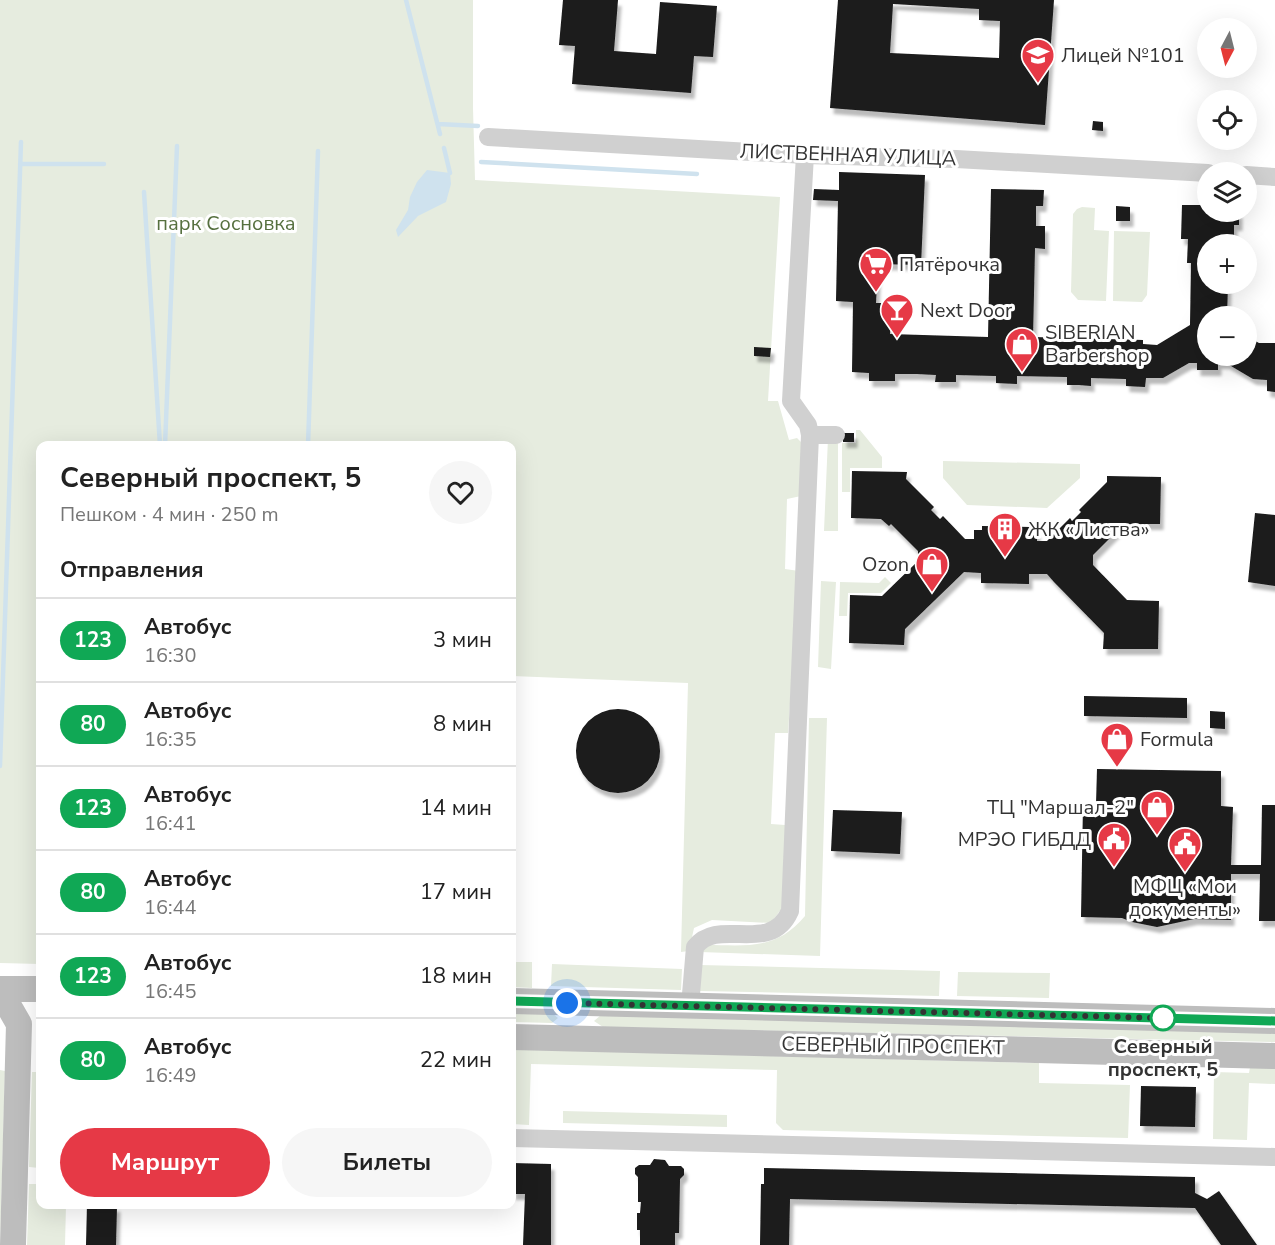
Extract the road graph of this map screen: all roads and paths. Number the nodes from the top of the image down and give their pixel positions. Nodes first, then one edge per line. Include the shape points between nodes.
1 (488, 137) dead end
2 (805, 155) junction
3 (1197, 172) edge
4 (1257, 176) edge
5 (1275, 177) edge
6 (810, 435) junction
7 (836, 435) dead end
8 (36, 989) edge
9 (0, 990) edge
10 (516, 1001) edge
11 (690, 1006) junction
12 (1275, 1021) edge
13 (20, 1024) edge
14 (516, 1037) edge
15 (1275, 1056) edge
16 (516, 1138) edge
17 (1275, 1157) edge
18 (13, 1245) edge

1 - 2 street, ЛИСТВЕННАЯ УЛИЦА
2 - 3 street, ЛИСТВЕННАЯ УЛИЦА
2 - 6 street via 791,400 808,425
4 - 5 street
6 - 7 street
6 - 11 street via 790,910 776,929 765,934 711,935 700,940 694,953
8 - 9 main road
9 - 13 main road
10 - 11 main road, СЕВЕРНЫЙ ПРОСПЕКТ
11 - 12 main road, СЕВЕРНЫЙ ПРОСПЕКТ
13 - 18 main road
14 - 15 main road, СЕВЕРНЫЙ ПРОСПЕКТ
16 - 17 street

